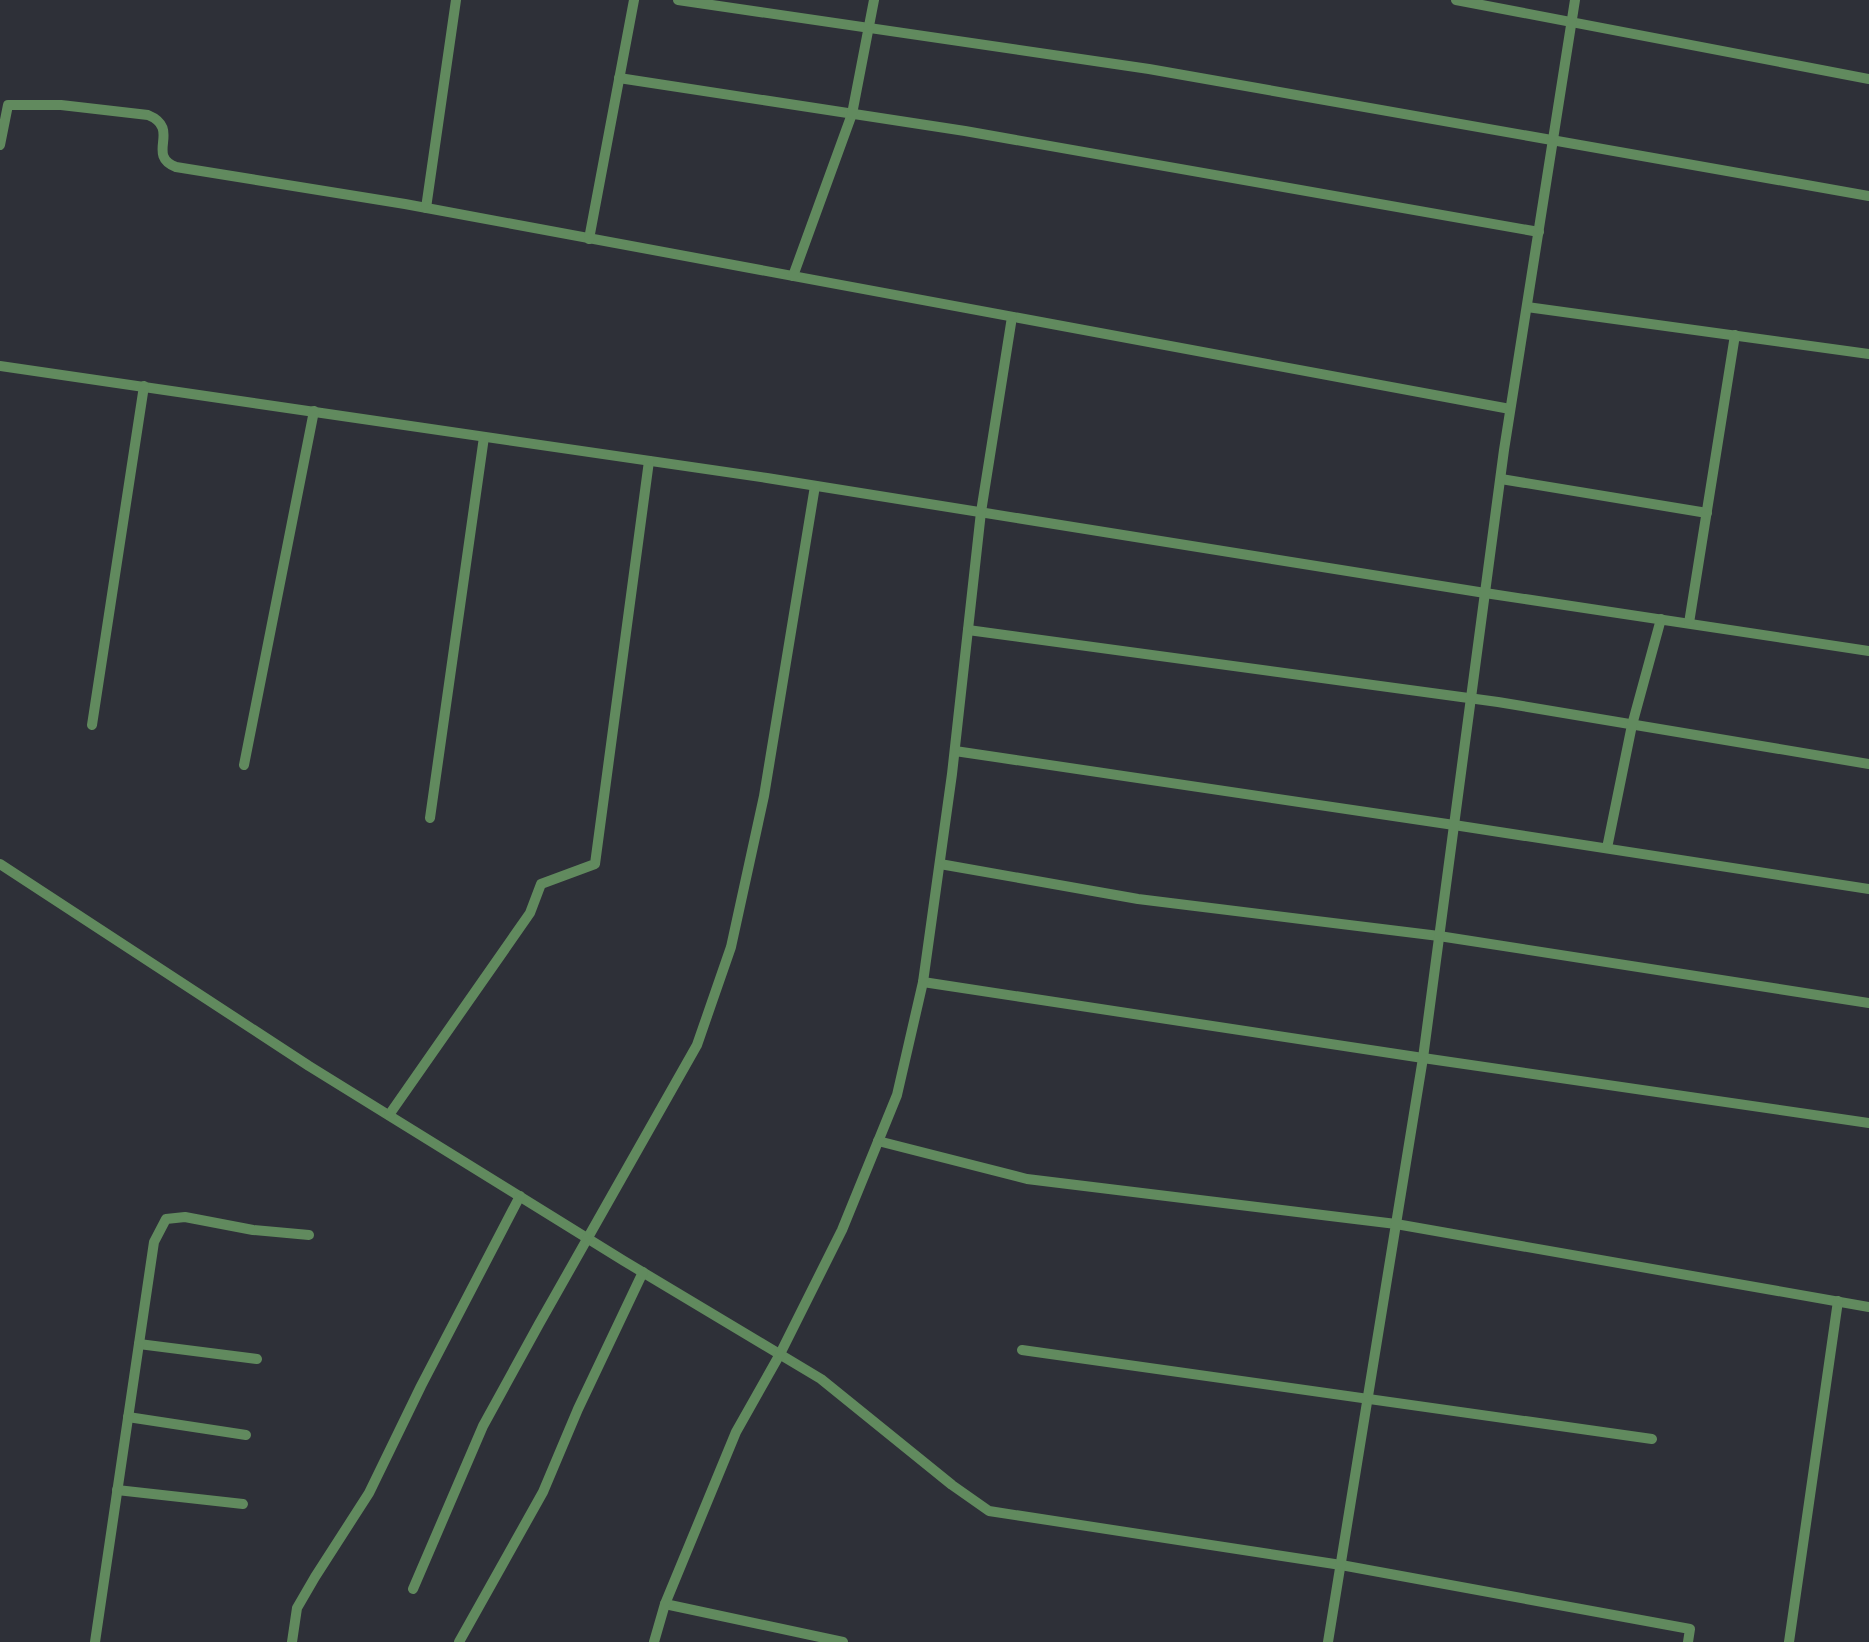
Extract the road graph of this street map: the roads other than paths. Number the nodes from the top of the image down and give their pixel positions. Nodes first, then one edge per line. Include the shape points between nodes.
1 (456, 0) edge
2 (634, 0) edge
3 (678, 0) edge
4 (874, 0) edge
5 (1456, 0) edge
6 (1575, 0) edge
7 (1572, 22) junction
8 (868, 28) junction
9 (619, 78) junction
10 (1869, 79) edge
11 (4, 105) edge
12 (852, 114) junction
13 (1554, 139) junction
14 (0, 145) edge
15 (1869, 196) edge
16 (426, 208) junction
17 (1539, 232) junction
18 (589, 238) junction
19 (792, 276) junction
20 (1527, 307) junction
21 (1012, 317) junction
22 (1735, 335) junction
23 (1869, 354) edge
24 (0, 366) edge
25 (144, 386) junction
26 (1510, 409) junction
27 (314, 412) junction
28 (484, 437) junction
29 (649, 461) junction
30 (1501, 479) junction
31 (815, 486) junction
32 (981, 512) junction
33 (1707, 513) junction
34 (1485, 593) junction
35 (1662, 619) junction
36 (1689, 623) junction
37 (968, 630) junction
38 (1869, 651) edge
39 (1471, 700) junction
40 (92, 724) dead end
41 (1632, 725) junction
42 (955, 751) junction
43 (1869, 764) edge
44 (244, 765) dead end
45 (430, 818) dead end
46 (1454, 825) junction
47 (1607, 848) junction
48 (0, 864) edge
49 (940, 864) junction
50 (1869, 889) edge
51 (1439, 936) junction
52 (923, 982) junction
53 (1869, 1003) edge
54 (1423, 1058) junction
55 (389, 1115) junction
56 (1869, 1123) edge
57 (878, 1141) junction
58 (520, 1196) junction
59 (1396, 1224) junction
60 (309, 1236) dead end
61 (588, 1239) junction
62 (643, 1272) junction
63 (1838, 1301) junction
64 (1869, 1307) edge
65 (139, 1344) junction
66 (1022, 1350) dead end
67 (780, 1354) junction
68 (257, 1359) dead end
69 (1368, 1400) junction
70 (128, 1417) junction
71 (246, 1435) dead end
72 (1652, 1439) dead end
73 (117, 1490) junction
74 (244, 1504) dead end
75 (1341, 1565) junction
76 (413, 1589) dead end
77 (665, 1604) junction
78 (95, 1642) edge
79 (292, 1642) edge
80 (458, 1642) edge
81 (654, 1642) edge
82 (843, 1642) edge
83 (1328, 1642) edge
84 (1688, 1642) edge
85 (1789, 1642) edge

1 - 16 street
2 - 9 street
3 - 8 street
4 - 8 street
5 - 7 street
6 - 7 street
7 - 10 street
7 - 13 street
8 - 12 street
8 - 13 street via 1149,68
9 - 12 street
9 - 18 street
11 - 14 street
11 - 16 street via 61,105 148,115 160,121 164,130 164,160 176,167
12 - 17 street
12 - 19 street
13 - 15 street
13 - 17 street
16 - 18 street
17 - 20 street
18 - 19 street
19 - 21 street
20 - 22 street
20 - 26 street
21 - 26 street
21 - 32 street
22 - 23 street
22 - 33 street
24 - 25 street
25 - 27 street
25 - 40 street
26 - 30 street
27 - 28 street
27 - 44 street
28 - 29 street
28 - 45 street
29 - 31 street
29 - 55 street via 595,864 541,884 530,913
30 - 33 street
30 - 34 street
31 - 32 street
31 - 61 street via 764,796 732,947 697,1045
32 - 34 street
32 - 37 street
33 - 36 street
34 - 35 street
34 - 39 street
35 - 36 street
35 - 41 street
36 - 38 street
37 - 39 street
37 - 42 street
39 - 41 street
39 - 46 street
41 - 43 street
41 - 47 street
42 - 46 street
42 - 49 street
46 - 47 street
46 - 51 street
47 - 50 street
48 - 55 street
49 - 51 street via 1138,899
49 - 52 street
51 - 53 street
51 - 54 street
52 - 54 street
52 - 57 street via 897,1095
54 - 56 street
54 - 59 street
55 - 58 street
57 - 59 street via 1027,1179
57 - 67 street via 842,1230
58 - 61 street
58 - 79 street via 421,1386 370,1493 297,1608
59 - 63 street
59 - 69 street
60 - 65 street via 253,1230 185,1217 166,1220 154,1242
61 - 62 street
61 - 76 street via 483,1426
62 - 67 street
62 - 80 street via 543,1492
63 - 64 street
63 - 85 street
65 - 68 street
65 - 70 street
66 - 69 street
67 - 75 street via 821,1379 989,1512
67 - 77 street via 736,1432
69 - 72 street
69 - 75 street
70 - 71 street
70 - 73 street
73 - 74 street
73 - 78 street
75 - 83 street
75 - 84 street via 1690,1629
77 - 81 street
77 - 82 street

